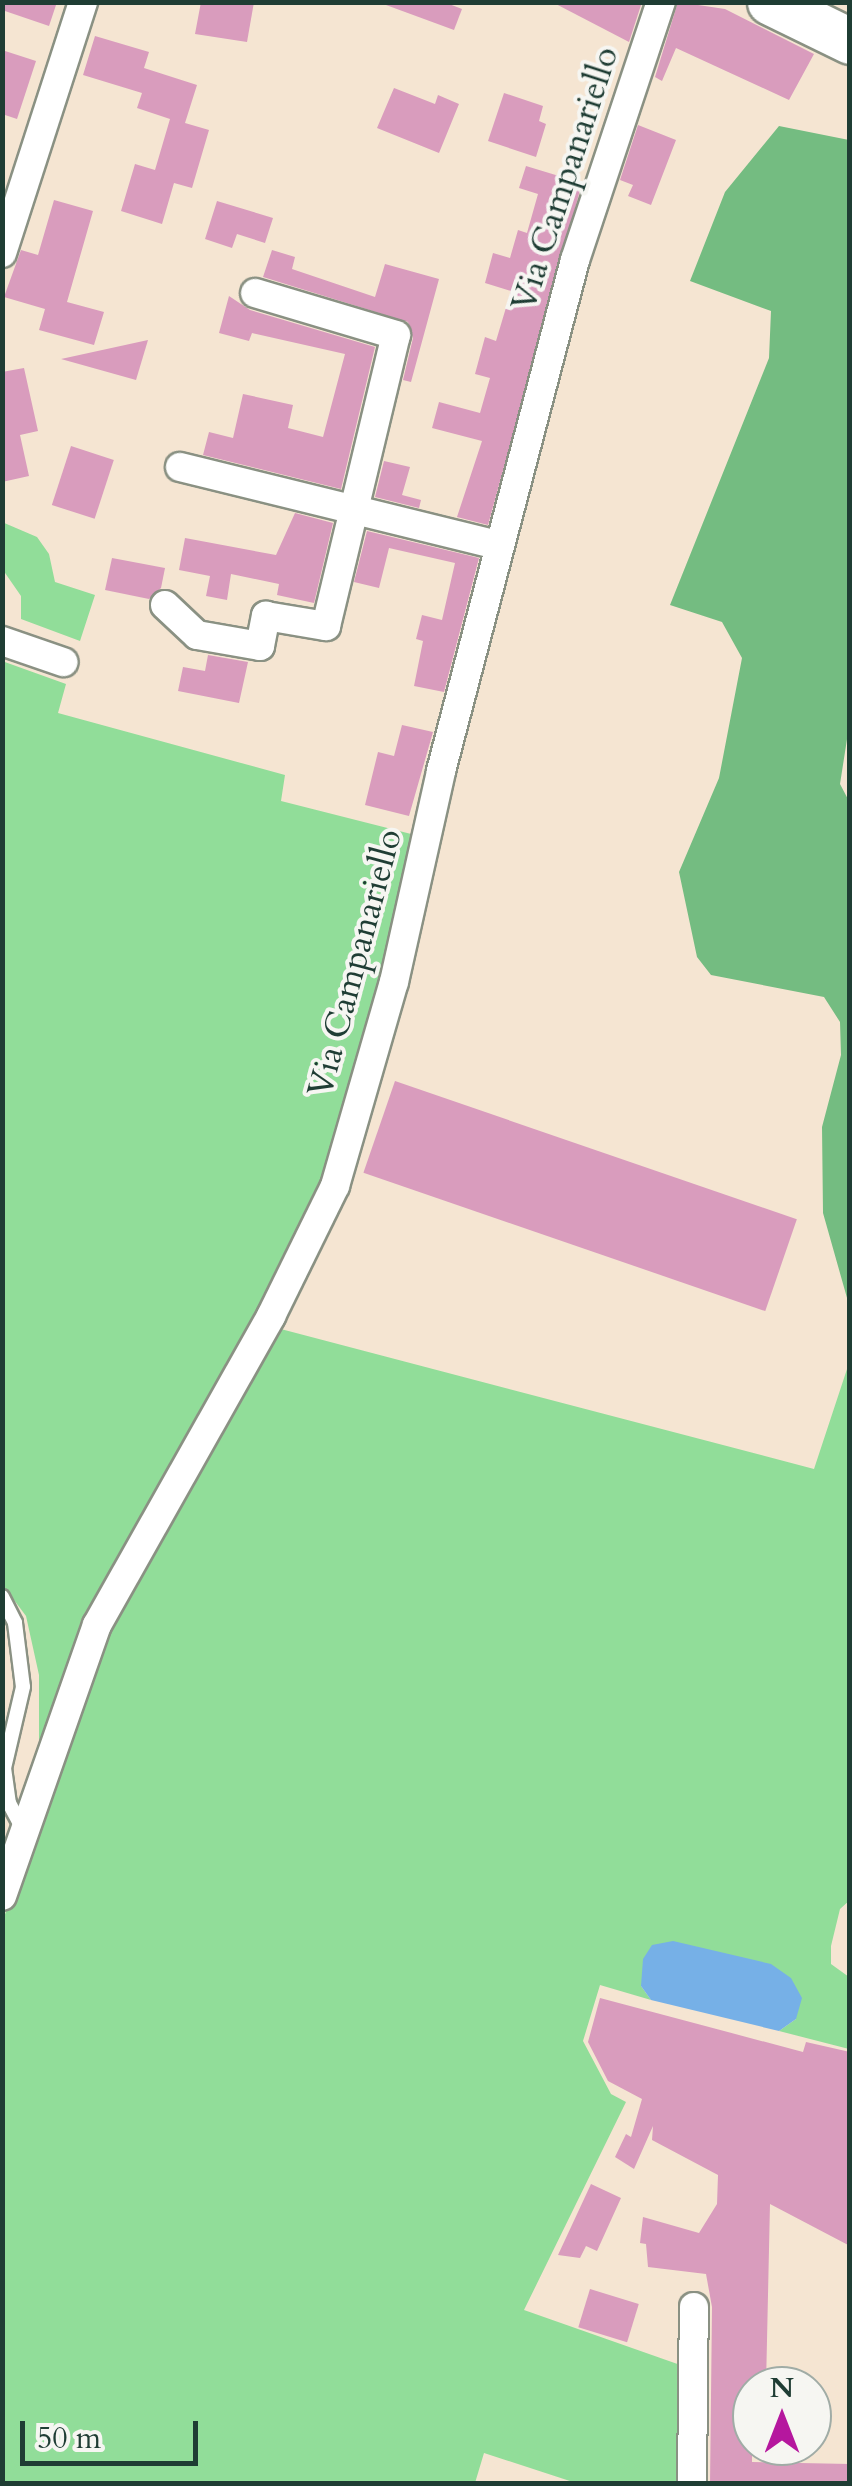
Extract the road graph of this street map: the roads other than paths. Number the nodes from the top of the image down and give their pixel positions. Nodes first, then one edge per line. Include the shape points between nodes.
1 (83, 2) edge
2 (662, 2) edge
3 (770, 2) edge
4 (850, 41) edge
5 (2, 253) edge
6 (256, 293) dead end
7 (180, 467) dead end
8 (351, 510) junction
9 (497, 544) junction
10 (165, 605) dead end
11 (2, 640) edge
12 (63, 662) dead end
13 (2, 1598) edge
14 (24, 1832) junction
15 (2, 1896) edge
16 (694, 2307) dead end
17 (692, 2484) edge

1 - 5 street
2 - 9 street, Via Campanariello via 574,260
3 - 4 main road
6 - 8 street via 396,335
7 - 8 street
8 - 9 street
8 - 10 street via 326,626 266,616 260,646 197,635
9 - 14 street, Via Campanariello via 394,982 334,1186 262,1334 97,1625
11 - 12 street
13 - 14 lane via 15,1623 23,1686 4,1768 8,1803
14 - 15 street, Via Campanariello
16 - 17 street

